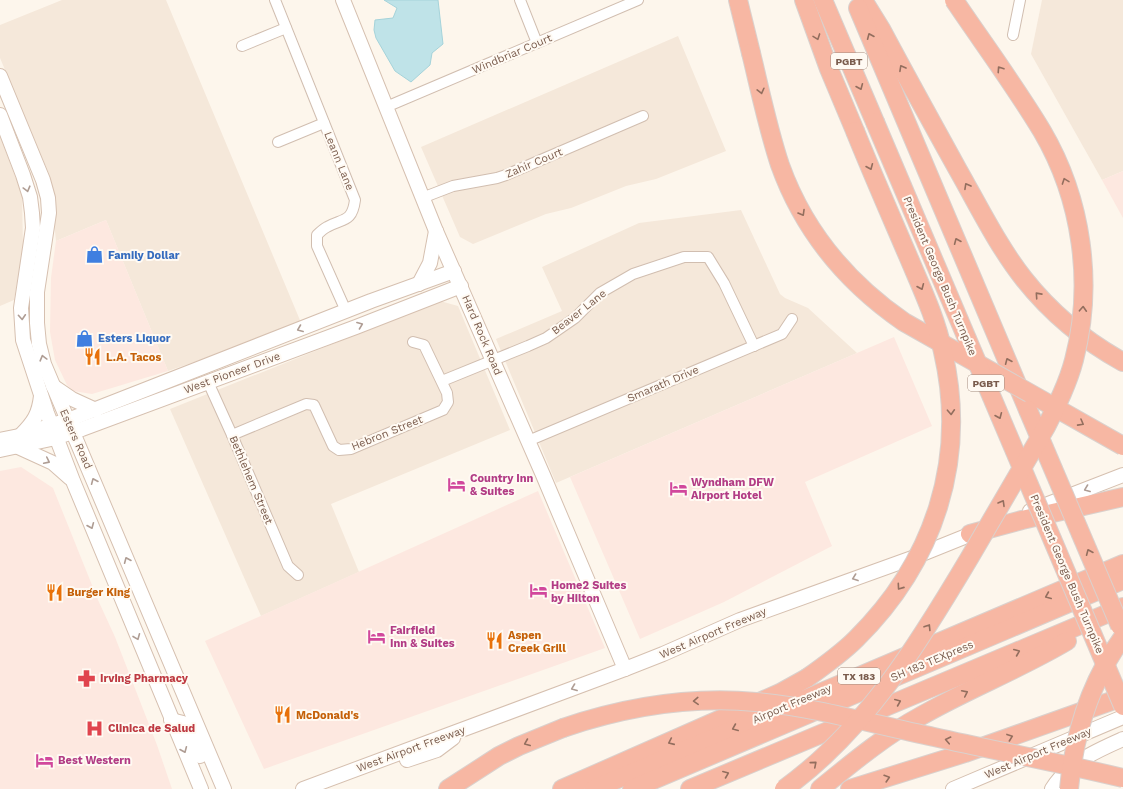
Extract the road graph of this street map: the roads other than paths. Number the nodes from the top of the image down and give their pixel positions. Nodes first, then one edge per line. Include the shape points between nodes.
1 (275, 0) edge
2 (343, 0) edge
3 (520, 0) edge
4 (638, 0) edge
5 (738, 0) edge
6 (804, 0) edge
7 (823, 0) edge
8 (854, 0) edge
9 (863, 0) edge
10 (954, 0) edge
11 (1020, 0) edge
12 (286, 28) junction
13 (1013, 35) dead end
14 (537, 43) junction
15 (242, 46) dead end
16 (0, 76) edge
17 (386, 107) junction
18 (0, 115) edge
19 (643, 116) dead end
20 (324, 123) junction
21 (278, 142) dead end
22 (28, 145) junction
23 (15, 152) junction
24 (422, 198) junction
25 (436, 231) junction
26 (454, 272) junction
27 (419, 284) junction
28 (461, 286) junction
29 (346, 311) junction
30 (792, 319) dead end
31 (413, 342) dead end
32 (754, 346) junction
33 (276, 356) junction
34 (222, 360) junction
35 (493, 360) junction
36 (1123, 362) edge
37 (442, 381) junction
38 (208, 382) junction
39 (53, 386) junction
40 (174, 394) junction
41 (41, 395) junction
42 (96, 410) junction
43 (71, 426) junction
44 (54, 432) junction
45 (232, 435) junction
46 (0, 440) edge
47 (528, 441) junction
48 (18, 442) junction
49 (1123, 446) edge
50 (0, 450) edge
51 (1123, 475) edge
52 (73, 481) junction
53 (1123, 497) edge
54 (970, 534) junction
55 (1123, 564) edge
56 (298, 575) dead end
57 (1123, 580) edge
58 (1123, 591) edge
59 (142, 596) junction
60 (124, 604) junction
61 (1123, 608) edge
62 (1123, 633) edge
63 (1123, 637) edge
64 (164, 648) junction
65 (625, 669) junction
66 (1123, 697) edge
67 (1123, 706) edge
68 (191, 712) junction
69 (1123, 717) edge
70 (171, 720) junction
71 (464, 729) junction
72 (1123, 739) edge
73 (1123, 778) edge
74 (221, 781) edge
75 (198, 786) edge
76 (233, 789) edge
77 (303, 789) edge
78 (330, 789) edge
79 (448, 789) edge
80 (562, 789) edge
81 (594, 789) edge
82 (632, 789) edge
83 (655, 789) edge
84 (690, 789) edge
85 (784, 789) edge
86 (820, 789) edge
87 (850, 789) edge
88 (953, 789) edge
89 (1052, 789) edge
90 (1070, 789) edge

1 - 12 street, Leann Lane
2 - 17 main road, Hard Rock Road
3 - 14 street
4 - 14 street, Windbriar Court
5 -> 49 highway, bridge via 780,164 799,208 821,245 848,276 904,322
6 -> 80 highway, bridge via 829,69 933,315 943,351 950,387 952,419 951,447 941,500 918,558 904,581 875,620 833,659 780,693
7 -> 67 highway, President George Bush Turnpike / PGBT, bridge
62 -> 8 highway, PGBT, bridge
36 -> 9 highway via 1076,331 1056,314 1024,279 993,233
85 -> 10 highway, bridge via 842,739 882,693 918,643 1046,427 1062,396 1079,339 1083,307 1083,262 1080,238 1063,177 1042,131
11 - 13 street
12 - 15 street
12 - 20 street, Leann Lane
14 - 17 street, Windbriar Court
16 - 22 main road, Esters Road
17 - 24 main road, Hard Rock Road
18 - 23 main road, Esters Road
19 - 24 street, Zahir Court via 506,175 453,186
20 - 21 street
20 - 29 street, Leann Lane via 355,200 354,211 348,218 325,227 316,235 317,246
22 - 23 main road
39 -> 22 main road, Esters Road via 44,364 37,323 37,292 49,213 48,198
23 -> 41 main road, Esters Road via 30,197 33,228 21,308 23,340
24 - 25 main road, Hard Rock Road
25 - 26 main road, Hard Rock Road
25 - 27 main road via 430,263
26 - 27 main road, West Pioneer Drive
26 - 28 main road, Hard Rock Road
27 - 29 main road, West Pioneer Drive
33 -> 28 main road, West Pioneer Drive
28 - 35 main road, Hard Rock Road
29 - 33 main road via 345,320 286,346
29 -> 34 main road, West Pioneer Drive
30 - 32 street, Smarath Drive via 782,334
31 - 37 street, Hebron Street via 424,345
32 - 35 street, Beaver Lane via 724,282 708,257 684,258 633,274 600,293 575,318 546,338
32 - 47 street, Smarath Drive
33 - 38 main road, West Pioneer Drive
34 - 40 main road via 221,365 183,385
34 - 42 main road, West Pioneer Drive
35 - 37 street
35 - 47 main road, Hard Rock Road
37 - 45 street, Hebron Street via 448,398 443,410 351,449 339,450 333,446 316,408 314,405 306,404
38 - 40 main road, West Pioneer Drive
38 - 45 street, Bethlehem Street
39 - 42 main road via 72,400
39 - 43 main road, Esters Road
40 - 43 main road, West Pioneer Drive
41 - 44 main road, Esters Road
41 - 48 main road via 36,417
42 - 43 main road, West Pioneer Drive
43 - 44 main road, West Pioneer Drive
59 -> 43 main road, Esters Road
44 - 48 main road, West Pioneer Drive
44 - 52 main road, Esters Road
45 - 56 street, Bethlehem Street via 288,566
46 - 48 main road, West Pioneer Drive
47 - 65 main road, Hard Rock Road
48 - 50 main road, West Pioneer Drive
48 -> 52 main road via 53,463
51 -> 54 main road, West Airport Freeway
52 -> 60 main road, Esters Road
53 - 54 highway
54 -> 65 main road, West Airport Freeway via 912,558 740,620
55 -> 81 highway, Airport Freeway / TX 183
57 - 82 highway, SH 183 TEXpress
58 - 83 highway, SH 183 TEXpress
59 - 60 main road
59 - 64 main road, Esters Road
60 - 64 main road via 132,606 139,613
60 -> 70 main road, Esters Road
84 -> 61 highway
86 -> 61 highway via 871,748 919,716 1044,655
63 - 90 highway, bridge via 1089,699 1081,723
64 - 68 main road, Esters Road
65 -> 71 main road, West Airport Freeway
87 -> 66 highway via 965,753
68 - 70 main road
68 - 74 main road, Esters Road
69 - 88 main road, West Airport Freeway
70 - 74 main road via 183,723 205,767
70 -> 75 main road, Esters Road
71 - 77 main road, West Airport Freeway
71 - 78 main road via 436,750
72 - 89 main road via 1083,758 1066,772
73 -> 79 highway, bridge via 837,716 757,702 706,701 620,711 563,728 499,756
74 - 76 main road

